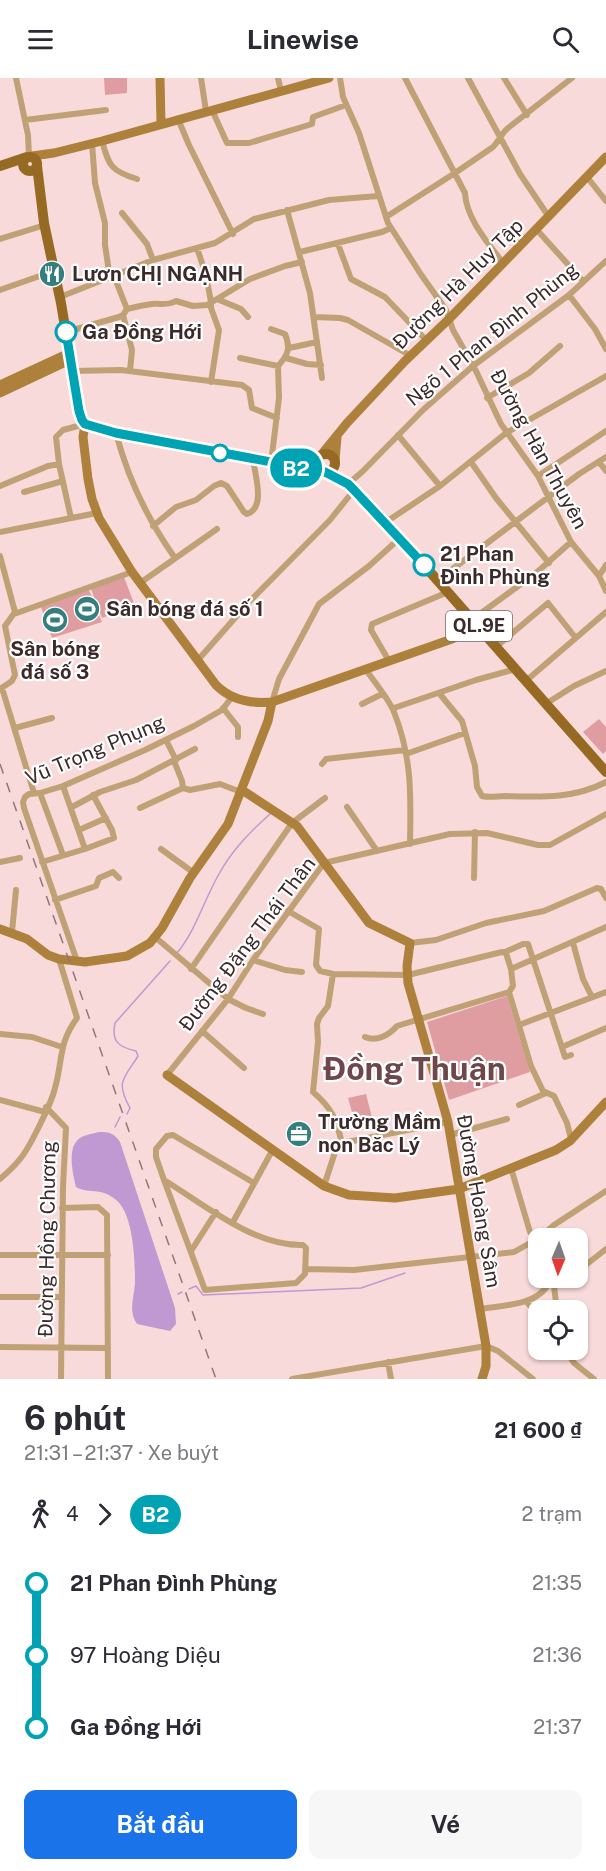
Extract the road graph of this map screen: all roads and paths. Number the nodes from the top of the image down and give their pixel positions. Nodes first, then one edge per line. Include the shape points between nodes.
1 (16, 78) edge
2 (160, 78) edge
3 (201, 78) edge
4 (278, 78) edge
5 (329, 78) edge
6 (340, 78) edge
7 (405, 78) edge
8 (469, 78) edge
9 (504, 78) edge
10 (572, 78) edge
11 (281, 91) junction
12 (346, 105) junction
13 (106, 110) dead end
14 (209, 111) junction
15 (527, 115) junction
16 (178, 119) junction
17 (25, 120) junction
18 (161, 123) junction
19 (500, 136) junction
20 (97, 142) junction
21 (606, 158) edge
22 (31, 163) junction
23 (0, 166) edge
24 (0, 172) edge
25 (456, 173) junction
26 (588, 177) junction
27 (137, 179) dead end
28 (378, 196) junction
29 (606, 201) edge
30 (287, 210) junction
31 (122, 213) dead end
32 (386, 217) junction
33 (549, 217) junction
34 (45, 224) junction
35 (391, 228) junction
36 (537, 230) junction
37 (233, 234) junction
38 (0, 239) edge
39 (338, 244) junction
40 (197, 248) junction
41 (300, 252) junction
42 (153, 260) junction
43 (606, 261) edge
44 (302, 262) junction
45 (503, 263) junction
46 (54, 270) junction
47 (112, 277) junction
48 (583, 281) junction
49 (0, 290) edge
50 (569, 295) junction
51 (60, 297) junction
52 (214, 301) junction
53 (125, 312) junction
54 (248, 317) dead end
55 (314, 317) junction
56 (449, 319) junction
57 (271, 329) dead end
58 (66, 332) junction
59 (427, 340) junction
60 (317, 342) junction
61 (560, 346) dead end
62 (289, 348) junction
63 (606, 349) edge
64 (411, 356) junction
65 (240, 358) dead end
66 (286, 358) junction
67 (71, 362) junction
68 (321, 365) junction
69 (278, 366) junction
70 (473, 366) junction
71 (130, 371) junction
72 (606, 376) edge
73 (322, 378) dead end
74 (211, 382) junction
75 (0, 385) edge
76 (0, 393) edge
77 (487, 398) junction
78 (277, 418) junction
79 (85, 424) junction
80 (606, 431) edge
81 (116, 433) junction
82 (506, 433) junction
83 (398, 435) junction
84 (337, 437) junction
85 (320, 457) junction
86 (606, 457) edge
87 (253, 459) junction
88 (335, 462) junction
89 (471, 462) junction
90 (599, 462) junction
91 (271, 463) junction
92 (59, 464) junction
93 (291, 467) junction
94 (606, 471) edge
95 (323, 472) junction
96 (537, 476) junction
97 (63, 481) junction
98 (0, 486) edge
99 (441, 486) junction
100 (351, 487) junction
101 (24, 492) dead end
102 (550, 497) junction
103 (97, 513) junction
104 (71, 518) junction
105 (386, 522) junction
106 (516, 523) junction
107 (155, 529) junction
108 (217, 529) dead end
109 (0, 532) edge
110 (400, 538) junction
111 (571, 542) junction
112 (0, 556) edge
113 (175, 558) junction
114 (549, 563) junction
115 (606, 565) edge
116 (132, 572) junction
117 (599, 576) junction
118 (438, 580) junction
119 (140, 583) junction
120 (606, 591) edge
121 (448, 592) junction
122 (606, 612) edge
123 (13, 615) junction
124 (0, 617) edge
125 (476, 622) junction
126 (576, 637) junction
127 (497, 646) junction
128 (198, 660) junction
129 (389, 661) junction
130 (517, 668) junction
131 (366, 670) junction
132 (606, 671) edge
133 (527, 680) junction
134 (1, 688) edge
135 (439, 693) junction
136 (382, 694) junction
137 (232, 697) junction
138 (272, 702) junction
139 (547, 702) junction
140 (362, 704) dead end
141 (223, 708) junction
142 (394, 710) junction
143 (52, 718) dead end
144 (15, 728) junction
145 (465, 733) junction
146 (238, 737) dead end
147 (166, 740) junction
148 (195, 749) dead end
149 (406, 752) junction
150 (175, 760) junction
151 (322, 764) dead end
152 (606, 772) edge
153 (606, 782) edge
154 (63, 786) junction
155 (183, 788) junction
156 (242, 791) junction
157 (37, 793) junction
158 (93, 795) junction
159 (325, 798) dead end
160 (72, 807) junction
161 (346, 807) dead end
162 (140, 808) dead end
163 (606, 814) edge
164 (106, 818) junction
165 (292, 823) junction
166 (79, 830) junction
167 (475, 832) junction
168 (410, 844) junction
169 (85, 849) junction
170 (161, 849) dead end
171 (377, 850) junction
172 (63, 855) junction
173 (20, 858) dead end
174 (0, 862) edge
175 (42, 862) junction
176 (324, 863) junction
177 (194, 873) junction
178 (119, 878) dead end
179 (474, 878) dead end
180 (16, 890) dead end
181 (606, 898) edge
182 (55, 900) junction
183 (288, 911) junction
184 (606, 927) edge
185 (0, 929) edge
186 (12, 932) junction
187 (155, 937) junction
188 (410, 943) junction
189 (573, 943) junction
190 (505, 952) junction
191 (59, 959) junction
192 (253, 960) junction
193 (534, 960) junction
194 (77, 961) junction
195 (191, 969) junction
196 (511, 969) junction
197 (302, 972) dead end
198 (333, 974) junction
199 (408, 975) junction
200 (509, 992) junction
201 (606, 992) edge
202 (592, 997) junction
203 (228, 999) junction
204 (552, 1013) junction
205 (263, 1014) dead end
206 (420, 1020) junction
207 (519, 1025) junction
208 (606, 1028) edge
209 (202, 1031) junction
210 (0, 1034) edge
211 (365, 1037) dead end
212 (62, 1047) junction
213 (562, 1047) junction
214 (571, 1055) dead end
215 (244, 1068) dead end
216 (167, 1075) joint
217 (546, 1093) junction
218 (0, 1100) edge
219 (606, 1102) edge
220 (519, 1105) dead end
221 (45, 1110) junction
222 (507, 1119) dead end
223 (448, 1122) junction
224 (450, 1135) junction
225 (571, 1139) junction
226 (342, 1143) junction
227 (272, 1151) junction
228 (511, 1168) junction
229 (0, 1179) edge
230 (164, 1180) junction
231 (254, 1183) junction
232 (324, 1186) junction
233 (459, 1189) junction
234 (606, 1191) edge
235 (63, 1208) junction
236 (216, 1212) junction
237 (232, 1222) junction
238 (529, 1228) edge
239 (551, 1228) edge
240 (528, 1245) edge
241 (606, 1249) edge
242 (191, 1251) junction
243 (0, 1255) edge
244 (62, 1255) junction
245 (108, 1255) junction
246 (471, 1256) junction
247 (588, 1262) edge
248 (305, 1269) junction
249 (546, 1288) edge
250 (0, 1297) edge
251 (61, 1298) junction
252 (526, 1302) joint
253 (480, 1309) junction
254 (486, 1346) junction
255 (0, 1347) edge
256 (62, 1348) junction
257 (108, 1348) junction
258 (572, 1360) edge
259 (388, 1362) junction
260 (319, 1376) edge
261 (61, 1379) edge
262 (108, 1379) edge
263 (291, 1379) edge
264 (391, 1379) edge
265 (482, 1379) edge
266 (532, 1379) edge
267 (594, 1379) edge

1 - 17 street
2 - 18 street
3 - 14 street
4 - 11 street
5 - 11 street
6 - 12 street, Đường Hàn Thuyên
7 - 25 street
8 - 19 street
9 - 15 street
10 - 15 street
11 - 14 street
12 - 14 street via 313,117 312,124 241,144 227,143
12 - 28 street, Đường Hàn Thuyên via 360,134
13 - 17 street
14 - 16 street
15 - 19 street
16 - 18 street
16 - 37 street
17 - 22 street
18 - 20 street
19 - 25 street via 493,147
19 - 33 street
20 - 22 street
20 - 27 street via 110,166
20 - 47 street via 95,183
21 - 26 street, Đường Hà Huy Tập
22 - 23 main road
22 - 24 main road
22 - 34 main road
25 - 32 street
25 - 45 street via 469,212
26 - 29 street
26 - 33 street, Đường Hà Huy Tập
28 - 30 street via 329,200
28 - 32 street, Đường Hàn Thuyên
30 - 37 street via 254,219
30 - 41 street
31 - 42 street via 147,244
32 - 35 street, Đường Hàn Thuyên
33 - 36 street, Đường Hà Huy Tập
34 - 38 street
34 - 46 main road
35 - 39 street
35 - 56 street, Đường Hàn Thuyên
36 - 45 street, Đường Hà Huy Tập
36 - 48 street
37 - 40 street
39 - 41 street
39 - 59 street via 351,279 386,297
40 - 42 street
40 - 52 street
41 - 44 street
42 - 47 street
43 - 48 street, Ngõ 1 Phan Đình Phùng
44 - 52 street via 250,279
44 - 55 street
45 - 56 street, Đường Hà Huy Tập
46 - 49 street
46 - 51 main road
47 - 51 street
47 - 53 street
48 - 50 street, Ngõ 1 Phan Đình Phùng
50 - 63 street
50 - 70 street, Ngõ 1 Phan Đình Phùng
51 - 58 main road
52 - 53 street via 193,306 176,301
52 - 54 street via 241,309
52 - 74 street via 211,308 219,330
53 - 58 street
53 - 71 street via 132,350
55 - 60 street
55 - 64 street via 348,320
56 - 59 street, Đường Hà Huy Tập
56 - 70 street, Đường Hàn Thuyên
57 - 62 street via 285,334
58 - 67 main road
59 - 64 street, Đường Hà Huy Tập
60 - 62 street
60 - 68 street
61 - 77 street via 529,373
62 - 66 street
64 - 84 street, Đường Hà Huy Tập
65 - 69 street
66 - 68 street
66 - 69 street
67 - 71 street
67 - 75 street
67 - 76 street
67 - 79 main road via 80,418
68 - 73 street
69 - 78 street
70 - 77 street, Đường Hàn Thuyên
70 - 83 street, Ngõ 1 Phan Đình Phùng
71 - 74 street
72 - 82 street
74 - 78 street via 246,387 252,408
77 - 82 street, Đường Hàn Thuyên
78 - 91 street
79 - 81 main road, QL.9E
79 - 92 street via 59,432
79 - 103 street via 87,468
80 - 96 street
81 - 87 main road, QL.9E
81 - 107 street via 129,474
82 - 89 street
82 - 96 street, Đường Hàn Thuyên
83 - 99 street
83 - 100 street, Ngõ 1 Phan Đình Phùng
84 - 85 street, Đường Hà Huy Tập
84 - 88 street
85 - 88 main road via 330,454
85 - 93 main road, QL.9E
85 - 95 main road via 317,466
86 - 90 street
87 - 91 main road, QL.9E
87 - 107 street via 257,499 254,512 244,512 224,484 176,507
88 - 95 main road via 332,471
88 - 100 main road, QL.9E
89 - 99 street
89 - 106 street
90 - 94 street
90 - 102 street
91 - 93 main road, QL.9E
92 - 97 street
92 - 98 street
93 - 95 main road, QL.9E
95 - 100 main road, QL.9E
96 - 102 street, Đường Hàn Thuyên
97 - 101 street
97 - 104 street
99 - 105 street
100 - 105 main road, QL.9E
100 - 128 street, Ngõ 1 Phan Đình Phùng via 330,520
102 - 106 street
102 - 111 street, Đường Hàn Thuyên
103 - 104 street
103 - 116 street
104 - 109 street
105 - 110 main road, QL.9E
106 - 114 street
106 - 118 street
107 - 113 street
108 - 113 street
110 - 118 main road, QL.9E
110 - 138 street via 319,604 279,679
111 - 114 street
111 - 117 street, Đường Hàn Thuyên
112 - 123 street
113 - 119 street
114 - 125 street
115 - 117 street
116 - 119 street
116 - 123 street
117 - 120 street, Đường Hàn Thuyên
118 - 121 main road, QL.9E
119 - 128 street
121 - 125 main road, QL.9E
121 - 129 street via 372,624 371,630
122 - 126 street
123 - 124 street
123 - 134 street via 5,626 15,675
125 - 127 main road, QL.9E
125 - 129 street via 452,639
126 - 127 street via 548,603
126 - 133 street
127 - 130 main road, QL.9E
128 - 137 street via 216,685
129 - 131 street
130 - 133 main road, QL.9E
130 - 135 street
131 - 136 street
131 - 138 street
132 - 139 street
133 - 139 main road, QL.9E
134 - 144 street
135 - 142 street
135 - 145 street via 462,721
136 - 140 street
136 - 142 street
137 - 138 street
137 - 141 street, Vũ Trọng Phụng
138 - 156 street
139 - 152 main road, QL.9E
141 - 146 street via 238,727
141 - 147 street, Vũ Trọng Phụng
142 - 149 street
143 - 144 street
144 - 157 street
145 - 149 street
145 - 153 street via 474,760 476,784 484,797 560,797
147 - 150 street
147 - 154 street, Vũ Trọng Phụng
148 - 150 street
149 - 151 street via 326,759
149 - 168 street via 411,791
150 - 155 street
150 - 158 street via 136,780
154 - 157 street, Vũ Trọng Phụng
154 - 160 street
155 - 156 street via 220,784
155 - 162 street
156 - 165 street
156 - 177 street via 228,824
157 - 172 street
157 - 175 street, Vũ Trọng Phụng via 25,797 23,802
158 - 160 street
158 - 164 street
159 - 165 street
160 - 166 street
161 - 171 street
163 - 167 street, Đường Đặng Thái Thân via 550,845
164 - 166 street
164 - 169 street via 114,838
165 - 176 street
165 - 195 street
166 - 169 street
167 - 168 street, Đường Đặng Thái Thân
167 - 179 street
168 - 171 street, Đường Đặng Thái Thân
169 - 172 street
170 - 177 street
171 - 176 street, Đường Đặng Thái Thân
172 - 175 street
173 - 174 street
175 - 182 street, Vũ Trọng Phụng
176 - 183 street, Đường Đặng Thái Thân
176 - 188 street via 369,923
177 - 187 street
178 - 182 street via 113,872 99,878 94,886
180 - 186 street
181 - 188 street via 597,888 544,911 486,923 436,940
182 - 194 street, Vũ Trọng Phụng
183 - 192 street, Đường Đặng Thái Thân
183 - 198 street via 319,929 316,965 320,971
184 - 189 street
185 - 186 street
186 - 191 street
187 - 194 street via 127,956 98,962
187 - 195 street
188 - 199 street, Đường Hoàng Sâm
189 - 193 street
189 - 202 street
190 - 193 street via 527,944
190 - 196 street
190 - 199 street
191 - 194 street
191 - 212 street via 77,1018
192 - 197 street
192 - 203 street, Đường Đặng Thái Thân
193 - 196 street
193 - 204 street
195 - 203 street
196 - 200 street via 513,986
198 - 199 street
198 - 226 street via 328,1006 317,1024 313,1092 332,1112
199 - 206 street, Đường Hoàng Sâm
200 - 206 street
200 - 207 street
201 - 202 street
202 - 204 street
203 - 205 street
203 - 209 street, Đường Đặng Thái Thân
204 - 207 street
204 - 213 street
206 - 211 street via 397,1026 390,1034 374,1039
206 - 223 street, Đường Hoàng Sâm
207 - 217 street via 531,1066
208 - 213 street
209 - 215 street
209 - 216 street, Đường Đặng Thái Thân
210 - 212 street via 32,1037
212 - 221 street via 55,1089
213 - 214 street via 565,1057
216 - 227 street
217 - 220 street
217 - 225 street via 554,1096
218 - 221 street
219 - 225 street
221 - 229 street via 21,1158
221 - 235 street, Đường Hồng Chương via 66,1128
222 - 224 street
223 - 224 street, Đường Hoàng Sâm
223 - 226 street
224 - 233 street, Đường Hoàng Sâm
225 - 228 street via 556,1150
226 - 232 street via 336,1149
227 - 231 street
227 - 232 street
228 - 233 street
228 - 238 street
230 - 231 street via 156,1149 173,1134
230 - 236 street
230 - 242 street
231 - 237 street
232 - 233 street via 349,1195 395,1198
233 - 246 street, Đường Hoàng Sâm
234 - 239 street
235 - 244 street, Đường Hồng Chương
235 - 245 street via 98,1207 105,1211
236 - 237 street
236 - 242 street
237 - 248 street via 264,1239 303,1245
240 - 246 street via 514,1252
241 - 247 street
242 - 248 street via 205,1290 296,1283
243 - 244 street
244 - 245 street
244 - 251 street, Đường Hồng Chương
245 - 257 street
246 - 248 street via 354,1270
246 - 253 street, Đường Hoàng Sâm
249 - 252 street
250 - 251 street
251 - 256 street, Đường Hồng Chương
252 - 253 street
253 - 254 street, Đường Hoàng Sâm
254 - 259 street
254 - 265 street, Đường Hoàng Sâm
254 - 266 street
255 - 256 street
256 - 257 street
256 - 261 street, Đường Hồng Chương
257 - 262 street
258 - 267 street
259 - 260 street
259 - 264 street
260 - 263 street

